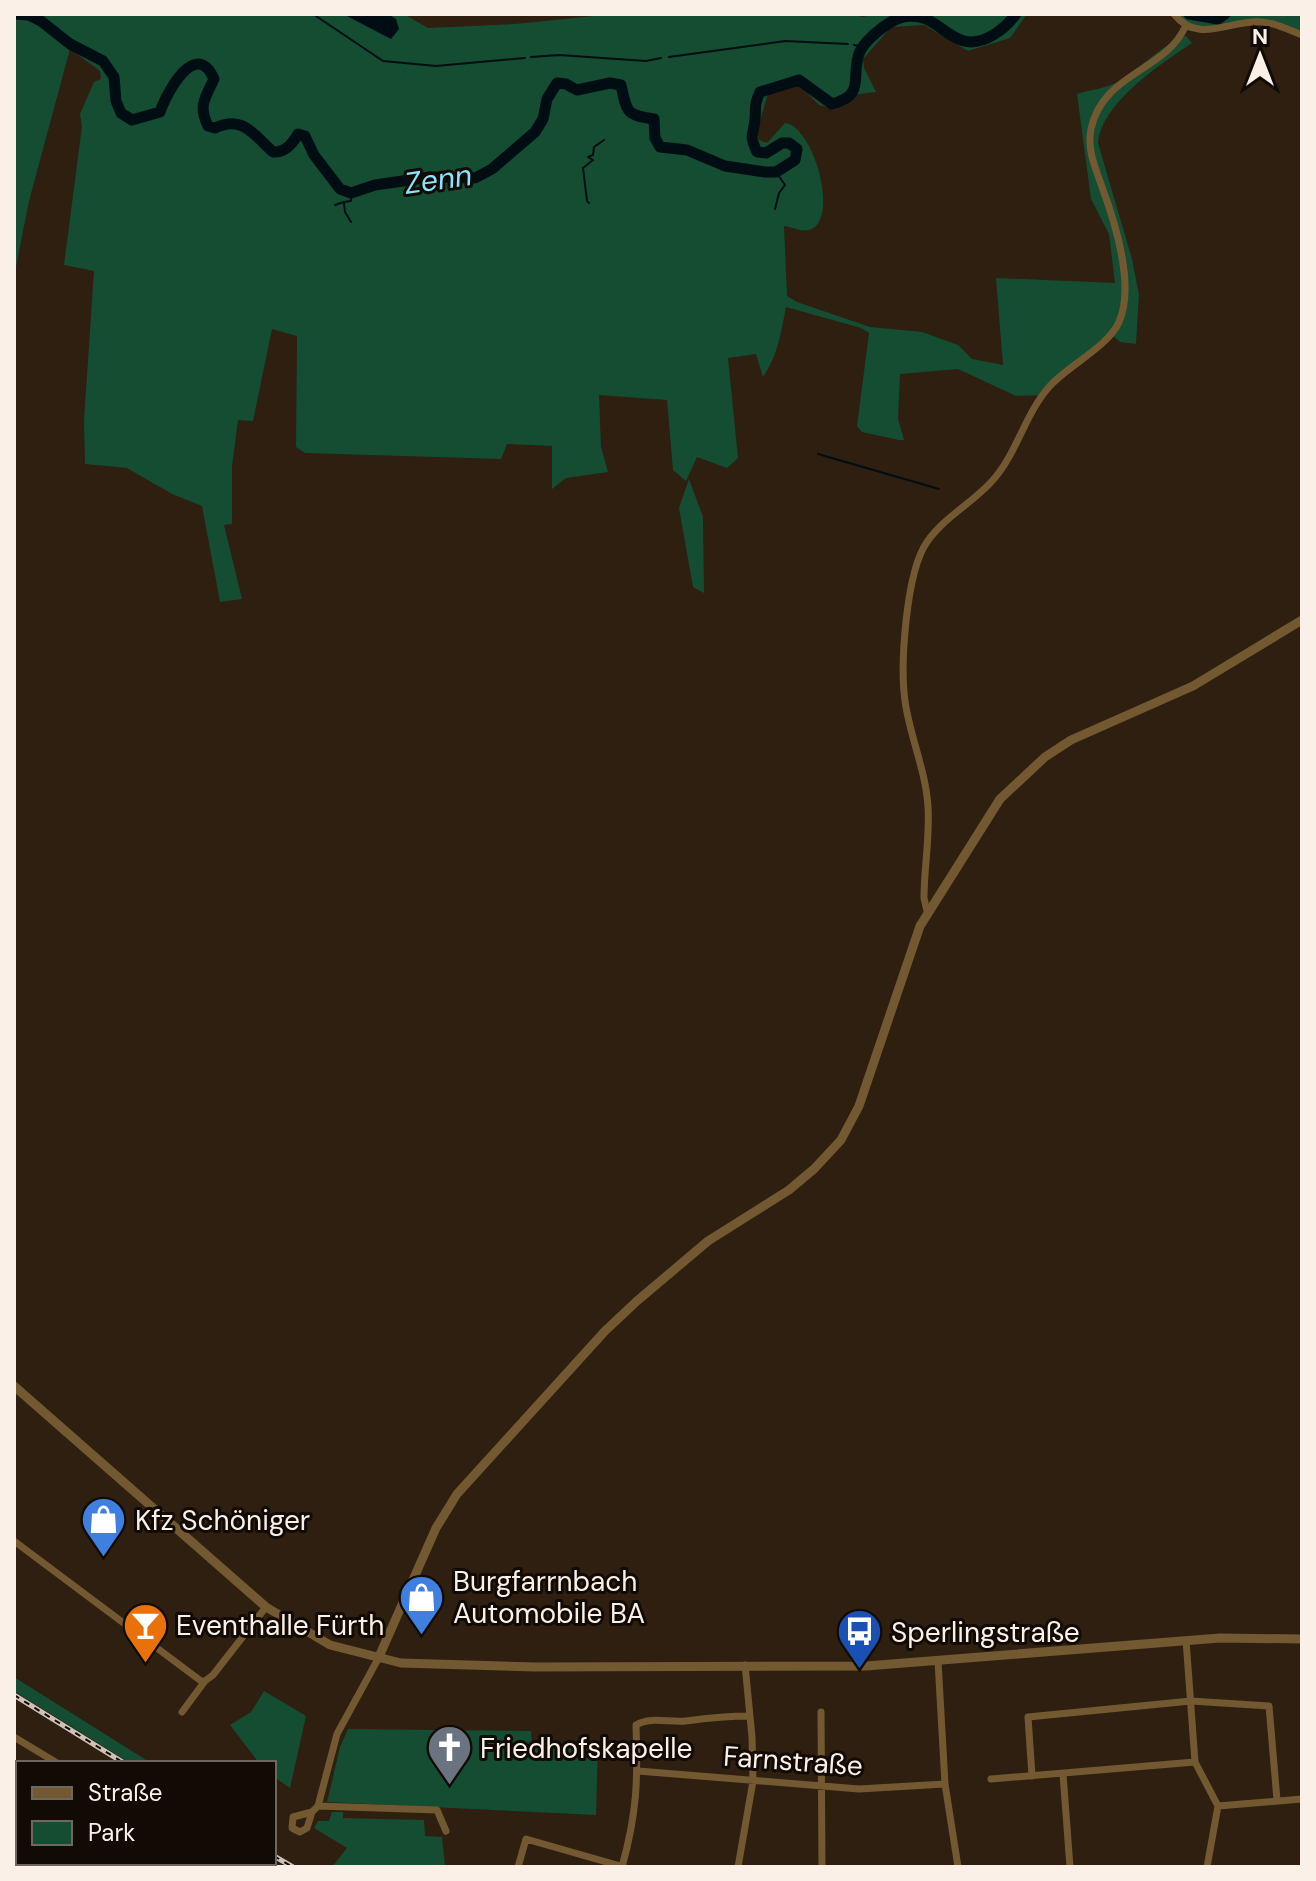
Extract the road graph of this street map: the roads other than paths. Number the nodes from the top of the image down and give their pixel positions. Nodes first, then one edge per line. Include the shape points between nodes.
1 (1174, 14) edge
2 (1186, 25) junction
3 (1302, 35) edge
4 (1302, 620) edge
5 (927, 911) junction
6 (14, 1386) edge
7 (14, 1541) edge
8 (266, 1607) junction
9 (1302, 1639) edge
10 (1186, 1640) junction
11 (378, 1659) junction
12 (938, 1661) junction
13 (745, 1665) junction
14 (205, 1681) junction
15 (1191, 1701) junction
16 (182, 1712) dead end
17 (821, 1712) dead end
18 (750, 1716) junction
19 (14, 1737) edge
20 (54, 1761) edge
21 (1195, 1762) junction
22 (638, 1771) junction
23 (1063, 1774) junction
24 (1032, 1776) junction
25 (991, 1779) dead end
26 (753, 1781) junction
27 (945, 1784) junction
28 (821, 1786) junction
29 (1302, 1799) edge
30 (1277, 1800) junction
31 (1218, 1806) junction
32 (446, 1831) dead end
33 (518, 1867) edge
34 (623, 1867) edge
35 (738, 1867) edge
36 (822, 1867) edge
37 (958, 1867) edge
38 (1070, 1867) edge
39 (1207, 1867) edge

1 - 2 street
2 - 3 street via 1202,31 1263,22
2 - 5 street via 1173,47 1102,101 1090,132 1093,163 1121,249 1119,322 1046,390 993,480 927,542 912,579 904,685 928,806
4 - 5 street via 1193,686 1071,740 1045,757 1000,799
5 - 11 street via 859,1106 841,1140 789,1190 708,1241 637,1301 457,1494 436,1528
6 - 8 street
7 - 14 street
8 - 11 street via 330,1645
8 - 14 street
9 - 10 street
10 - 12 street
10 - 15 street
11 - 13 street via 421,1666
11 - 32 street via 337,1734 315,1809 437,1810
12 - 13 street
12 - 27 street
13 - 18 street
14 - 16 street
15 - 21 street
15 - 24 street via 1028,1717
15 - 30 street via 1269,1706
17 - 28 street
18 - 22 street via 643,1721 636,1725
18 - 26 street
19 - 20 street
21 - 23 street
21 - 31 street
22 - 26 street, Farnstraße
22 - 34 street via 634,1825
23 - 24 street
23 - 38 street
24 - 25 street
26 - 28 street, Farnstraße
26 - 35 street
27 - 28 street, Farnstraße via 895,1789
27 - 37 street
28 - 36 street
29 - 30 street
30 - 31 street
31 - 39 street
33 - 34 street via 526,1839

